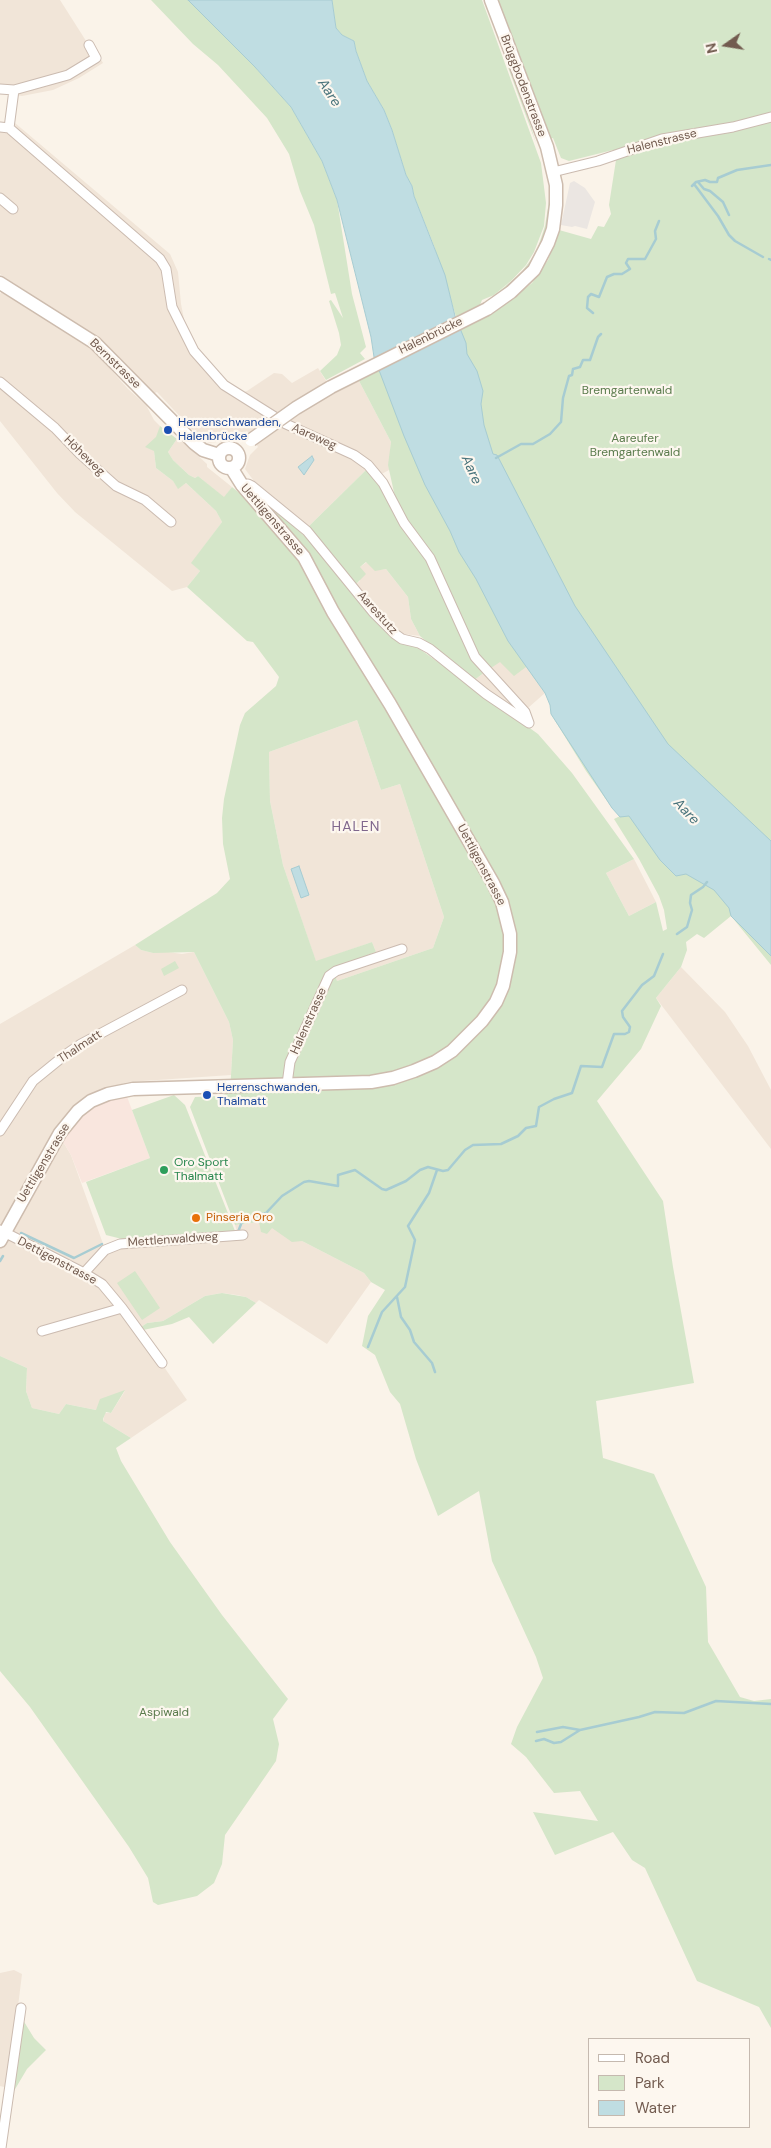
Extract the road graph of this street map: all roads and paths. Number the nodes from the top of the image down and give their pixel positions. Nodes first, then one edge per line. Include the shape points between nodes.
1 (491, 0) edge
2 (89, 45) dead end
3 (0, 89) edge
4 (14, 90) junction
5 (771, 117) edge
6 (4, 127) edge
7 (553, 172) junction
8 (0, 198) edge
9 (13, 208) dead end
10 (0, 283) edge
11 (0, 382) edge
12 (237, 451) junction
13 (219, 456) junction
14 (232, 469) junction
15 (242, 485) junction
16 (171, 522) dead end
17 (529, 722) joint
18 (402, 949) dead end
19 (182, 990) dead end
20 (287, 1084) junction
21 (0, 1131) edge
22 (2, 1235) edge
23 (243, 1235) dead end
24 (84, 1273) junction
25 (122, 1308) junction
26 (42, 1332) dead end
27 (162, 1364) dead end
28 (20, 2008) dead end
29 (1, 2148) edge

1 - 7 main road, Brüggbodenstrasse via 547,147
2 - 4 street via 96,58 68,75
3 - 4 street
4 - 6 street
5 - 7 street, Halenstrasse via 733,128 662,139 598,161
6 - 17 street, Aareweg via 160,258 166,269 172,307 194,351 224,385 286,424 354,455 368,465 430,558 475,658 524,712
7 - 12 main road, Halenbrücke, bridge via 556,193 553,229 542,257 526,279 487,308 331,387
8 - 9 street
10 - 13 main road, Bernstrasse via 95,343 194,443
11 - 16 street, Höheweg via 116,486 145,500
12 - 13 main road via 226,448
12 - 14 main road via 240,461
13 - 14 main road via 222,466
14 - 15 main road, Uettligenstrasse
15 - 17 street, Aarestutz via 252,486 307,531 395,634 430,649 479,689
15 - 20 main road, Uettligenstrasse via 304,557 493,884 502,902 510,934 508,968 496,1002 452,1051 414,1072 393,1078 371,1082
18 - 20 street, Halenstrasse via 329,976 290,1062
19 - 21 street, Thalmatt via 64,1055 33,1081
20 - 22 main road, Uettligenstrasse via 133,1089 92,1101 73,1116 60,1133
22 - 24 street, Dettigenstrasse
23 - 24 street, Mettlenwaldweg via 120,1244 105,1250
24 - 25 street, Dettigenstrasse via 102,1284
25 - 26 street
25 - 27 street, Dettigenstrasse
28 - 29 street

